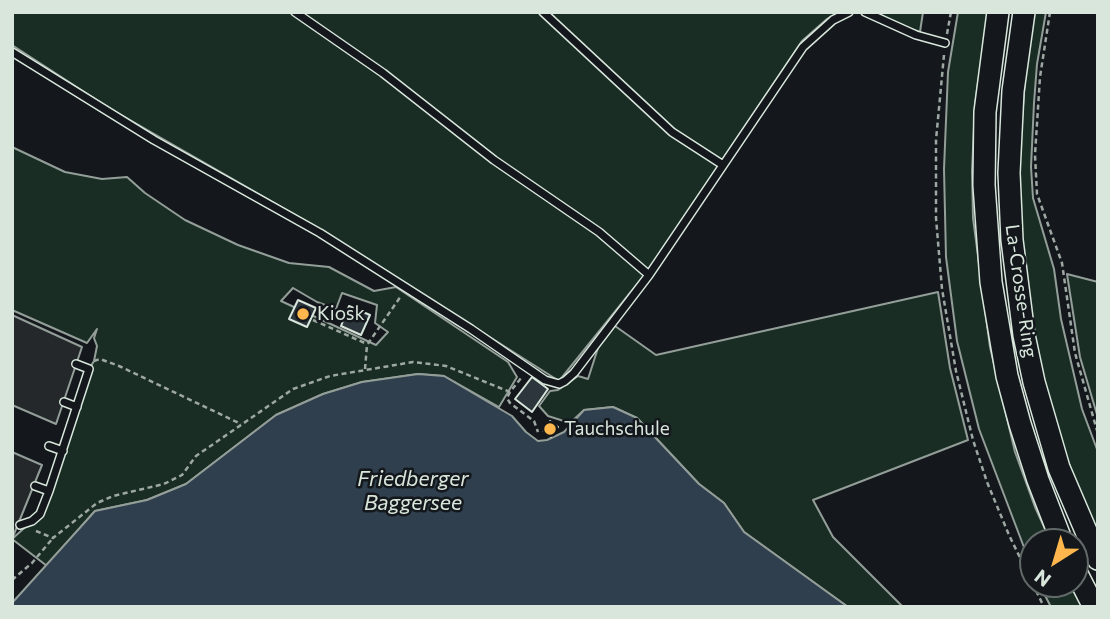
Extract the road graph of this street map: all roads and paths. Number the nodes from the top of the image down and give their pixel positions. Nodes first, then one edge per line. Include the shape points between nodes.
1 (295, 12) edge
2 (543, 12) edge
3 (849, 12) edge
4 (864, 12) edge
5 (951, 12) edge
6 (998, 12) edge
7 (1024, 12) edge
8 (1050, 12) edge
9 (945, 43) junction
10 (12, 52) edge
11 (723, 165) junction
12 (649, 275) junction
13 (407, 288) junction
14 (313, 320) dead end
15 (367, 345) junction
16 (76, 364) dead end
17 (89, 369) junction
18 (365, 369) junction
19 (519, 380) dead end
20 (510, 392) junction
21 (64, 402) dead end
22 (77, 407) junction
23 (242, 424) junction
24 (538, 432) dead end
25 (1098, 434) edge
26 (49, 446) dead end
27 (63, 451) junction
28 (35, 486) dead end
29 (49, 491) junction
30 (20, 525) joint
31 (1057, 528) edge
32 (53, 538) junction
33 (1098, 559) edge
34 (12, 580) edge
35 (1044, 607) edge

1 - 12 lane via 599,232
2 - 11 lane via 672,132
3 - 11 lane via 803,47
4 - 9 lane
5 - 9 path
6 - 31 main road, La-Crosse-Ring via 985,112 984,185 991,282 1007,376
7 - 33 main road, La-Crosse-Ring via 1013,91 1009,173 1017,288 1049,436
8 - 25 path, La-Crosse-Ring via 1040,77 1037,194 1062,263 1075,353
9 - 35 path via 936,141 936,218 949,335 987,482
10 - 13 lane
11 - 12 lane
12 - 13 lane via 574,373 559,384 545,380
13 - 15 path
14 - 15 path
15 - 18 path
16 - 17 lane
17 - 22 lane
17 - 23 path via 100,359
18 - 20 path via 414,362 446,366
18 - 23 path via 293,389
19 - 20 path
20 - 24 path via 510,403 534,421
21 - 22 lane
22 - 27 lane
23 - 32 path via 196,456 182,475 97,503
26 - 27 lane
27 - 29 lane
28 - 29 lane
29 - 30 lane via 40,514
30 - 32 path
32 - 34 path

